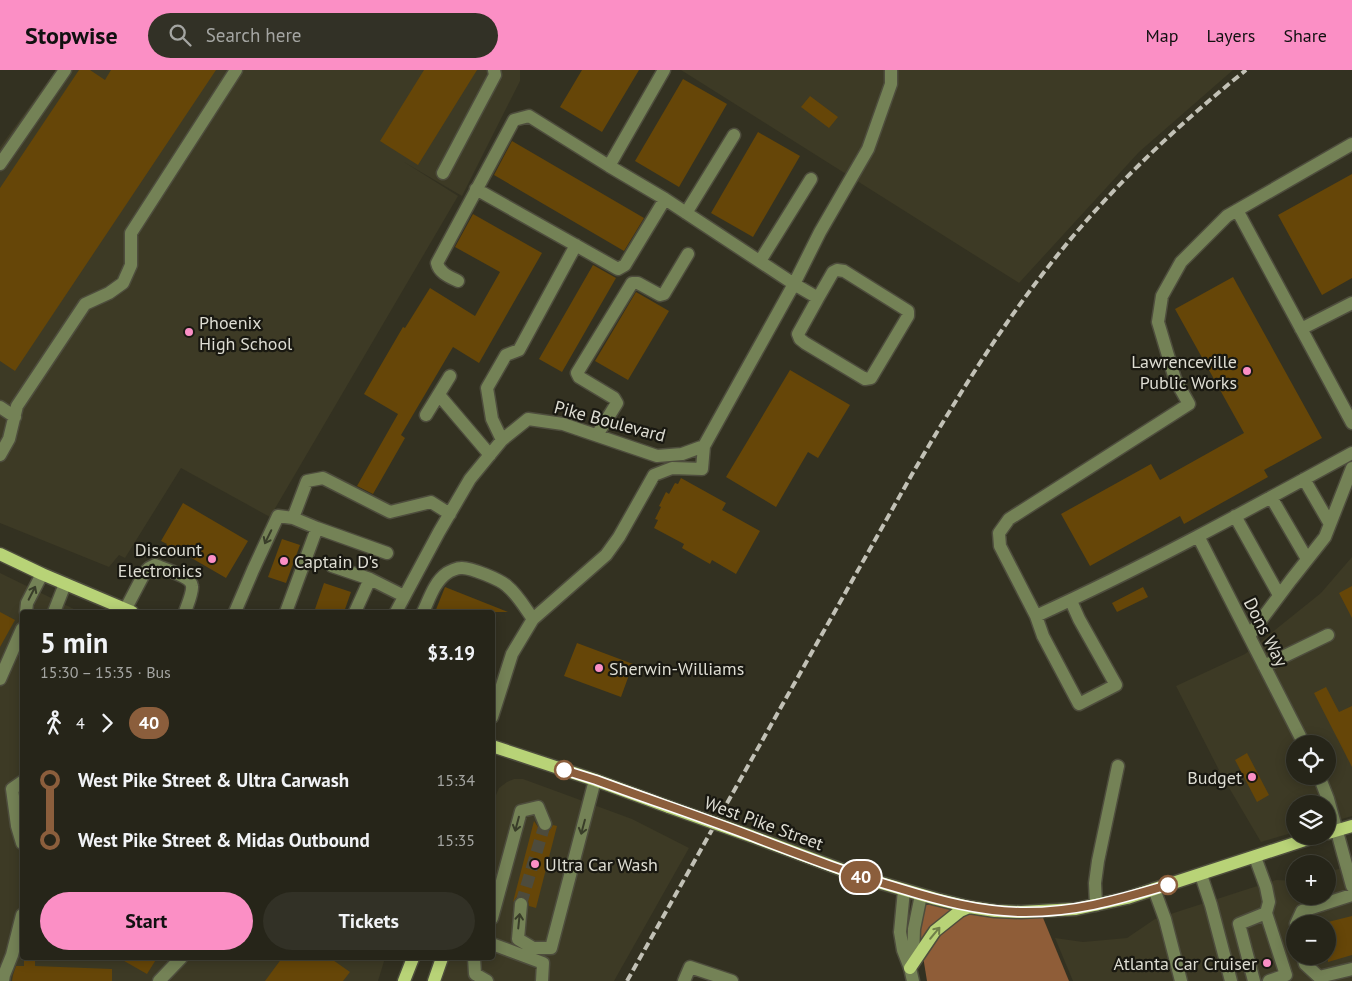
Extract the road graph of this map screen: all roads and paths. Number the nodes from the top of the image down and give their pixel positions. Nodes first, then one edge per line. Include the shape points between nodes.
1 (65, 70) edge
2 (236, 70) edge
3 (494, 70) edge
4 (664, 70) edge
5 (891, 70) edge
6 (734, 135) dead end
7 (1352, 144) edge
8 (0, 164) edge
9 (609, 166) junction
10 (443, 173) dead end
11 (811, 179) dead end
12 (476, 189) junction
13 (664, 198) junction
14 (1237, 210) junction
15 (686, 213) junction
16 (576, 245) junction
17 (688, 254) dead end
18 (760, 261) junction
19 (458, 281) dead end
20 (794, 284) junction
21 (818, 298) junction
22 (1352, 303) edge
23 (1301, 329) junction
24 (450, 376) dead end
25 (439, 394) junction
26 (0, 407) edge
27 (426, 415) dead end
28 (15, 417) junction
29 (1352, 423) edge
30 (597, 435) junction
31 (502, 440) junction
32 (704, 446) junction
33 (1352, 453) edge
34 (0, 455) edge
35 (490, 455) junction
36 (1352, 468) edge
37 (1304, 479) junction
38 (1271, 497) junction
39 (450, 514) junction
40 (1235, 516) junction
41 (293, 518) junction
42 (1330, 524) junction
43 (317, 528) junction
44 (1198, 536) junction
45 (387, 553) dead end
46 (0, 554) edge
47 (1307, 559) junction
48 (332, 566) dead end
49 (42, 574) junction
50 (370, 579) junction
51 (66, 584) junction
52 (1279, 595) junction
53 (404, 596) junction
54 (1071, 600) junction
55 (27, 610) edge
56 (55, 610) edge
57 (123, 610) edge
58 (128, 610) edge
59 (186, 610) edge
60 (236, 610) edge
61 (287, 610) edge
62 (355, 610) edge
63 (397, 610) edge
64 (424, 610) edge
65 (1036, 616) junction
66 (533, 619) junction
67 (20, 634) edge
68 (1328, 635) dead end
69 (1249, 636) junction
70 (1264, 666) junction
71 (498, 678) edge
72 (0, 679) edge
73 (495, 698) edge
74 (1299, 735) edge
75 (495, 747) edge
76 (1118, 766) dead end
77 (596, 780) junction
78 (11, 786) edge
79 (545, 824) dead end
80 (1352, 826) edge
81 (1336, 830) edge
82 (20, 836) edge
83 (1336, 842) edge
84 (1290, 845) edge
85 (1255, 857) junction
86 (1201, 875) junction
87 (1352, 886) edge
88 (1154, 889) junction
89 (904, 890) junction
90 (1352, 894) edge
91 (921, 895) junction
92 (521, 904) tunnel mouth
93 (1096, 905) junction
94 (495, 907) edge
95 (970, 907) junction
96 (1266, 913) junction
97 (1300, 915) edge
98 (20, 923) edge
99 (495, 945) edge
100 (179, 960) edge
101 (412, 960) edge
102 (441, 960) edge
103 (474, 960) edge
104 (1306, 965) edge
105 (910, 968) junction
106 (1352, 969) edge
107 (3, 981) edge
108 (158, 981) edge
109 (404, 981) edge
110 (434, 981) edge
111 (487, 981) edge
112 (542, 981) edge
113 (684, 981) edge
114 (732, 981) edge
115 (913, 981) edge
116 (1181, 981) edge
117 (1231, 981) edge
118 (1254, 981) edge
119 (1269, 981) edge

1 - 8 street
2 - 28 street via 131,233 131,264 124,283 85,304 17,406
3 - 10 street via 495,75
4 - 9 street
5 - 20 street via 891,84 868,150
6 - 15 street
7 - 14 street
9 - 12 street via 529,116 514,120
9 - 13 street
11 - 18 street
12 - 16 street
12 - 19 street via 437,263 440,271
13 - 15 street
13 - 16 street via 625,265 618,269
14 - 23 street
14 - 65 street via 1181,262 1162,296 1158,322 1176,379 1189,404 1009,519 999,533 1000,546
15 - 18 street
16 - 31 street via 519,350 506,355 487,388 492,419
17 - 30 street via 664,294 660,296 638,283 632,283 577,373 617,403
18 - 20 street
20 - 21 street
20 - 32 street
21 - 21 street via 798,334 800,339 865,379 871,378 908,311 844,271 833,272
22 - 23 street
23 - 29 street
24 - 25 street
25 - 27 street
25 - 35 street
26 - 28 street
28 - 34 street
30 - 31 street, Pike Boulevard via 563,424 528,420
30 - 32 street, Pike Boulevard via 657,456 682,454
31 - 35 street, Pike Boulevard
32 - 66 street via 702,469 672,468 654,475 606,555
33 - 37 street
35 - 39 street, Pike Boulevard via 470,479
36 - 42 street
37 - 38 street
37 - 42 street
38 - 40 street
38 - 47 street
39 - 41 street via 431,502 390,512 323,478 307,482
39 - 53 street, Pike Boulevard
40 - 44 street
40 - 52 street
41 - 43 street
41 -> 60 street via 278,516
42 - 47 street via 1325,538
43 - 45 street
43 - 61 street
44 - 54 street
44 - 69 street, Dons Way
46 - 49 main road
47 - 52 street
48 - 50 street
49 - 51 main road
55 -> 49 street
50 - 53 street
50 - 62 street
51 - 56 street
51 - 57 main road
52 - 69 street
53 - 63 street, Pike Boulevard
54 - 65 street
54 - 65 street via 1116,685 1079,704
58 - 59 street via 145,572 155,565 190,580 192,587
64 - 66 street via 441,578 461,568 480,572 506,584
66 - 71 street
67 - 72 street
68 - 70 street
69 - 70 street, Dons Way
70 - 74 street, Dons Way
71 - 73 street
75 - 77 main road, West Pike Street
76 - 93 street via 1098,862
77 - 89 main road, West Pike Street, bridge
77 -> 92 street via 551,948 533,948 518,939
78 - 82 street
79 -> 94 street via 538,808 521,811
80 - 81 main road
83 - 87 street
84 - 85 main road, West Pike Street
85 - 86 main road, West Pike Street
85 - 96 street via 1269,902
86 - 88 main road, West Pike Street
86 - 117 street
88 - 93 main road, West Pike Street
88 - 116 street
89 - 91 main road, West Pike Street
89 - 105 street via 900,932
90 - 97 street via 1302,911
91 - 95 main road, West Pike Street
91 - 105 street
93 - 95 main road, West Pike Street via 1021,912
105 -> 95 main road via 935,931
96 - 118 street via 1239,924
96 - 119 street via 1286,975
98 - 107 street
99 - 112 street via 543,963
100 - 108 street
101 - 109 main road
102 - 110 main road
103 - 111 street via 475,974
104 - 106 street via 1319,977
105 - 115 street
113 - 114 street via 690,967

